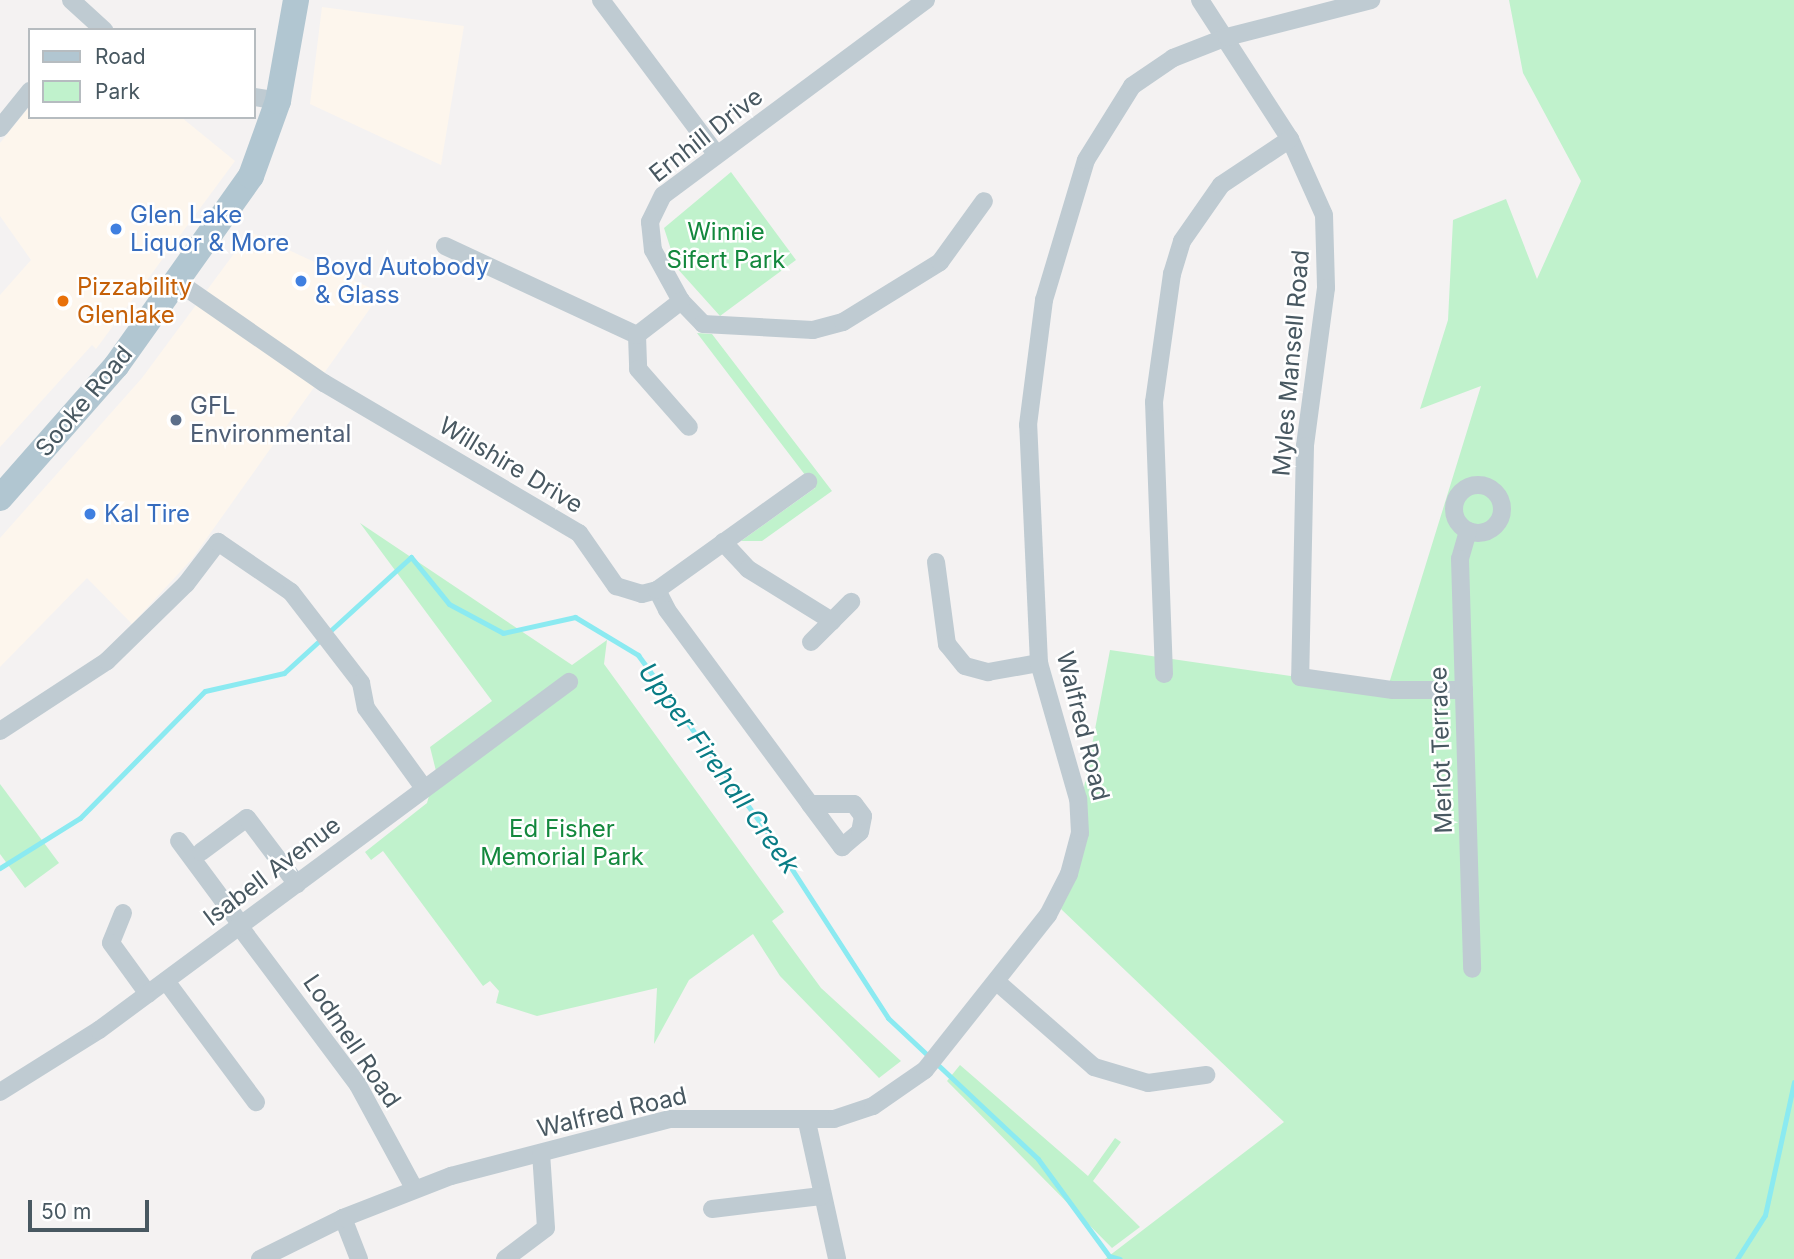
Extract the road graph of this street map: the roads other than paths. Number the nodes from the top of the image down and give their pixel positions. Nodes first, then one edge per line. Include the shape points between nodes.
1 (71, 0) edge
2 (296, 0) edge
3 (601, 0) edge
4 (926, 0) edge
5 (1200, 0) edge
6 (1371, 0) edge
7 (84, 24) edge
8 (1227, 37) junction
9 (28, 93) edge
10 (266, 99) edge
11 (0, 128) edge
12 (1290, 139) junction
13 (716, 154) junction
14 (984, 201) dead end
15 (445, 246) dead end
16 (178, 282) junction
17 (681, 301) junction
18 (637, 335) junction
19 (689, 427) dead end
20 (808, 482) dead end
21 (0, 498) edge
22 (1468, 531) dead end
23 (723, 542) junction
24 (936, 562) dead end
25 (657, 590) junction
26 (851, 602) dead end
27 (832, 621) junction
28 (811, 642) dead end
29 (1040, 663) junction
30 (1164, 674) dead end
31 (569, 682) dead end
32 (1464, 690) junction
33 (0, 731) edge
34 (424, 788) junction
35 (810, 804) dead end
36 (178, 841) dead end
37 (201, 852) dead end
38 (297, 884) junction
39 (123, 913) dead end
40 (241, 926) junction
41 (1472, 969) dead end
42 (166, 981) junction
43 (997, 982) junction
44 (148, 995) junction
45 (1206, 1075) dead end
46 (0, 1092) edge
47 (256, 1102) dead end
48 (807, 1122) junction
49 (541, 1153) junction
50 (414, 1188) junction
51 (821, 1196) junction
52 (712, 1209) dead end
53 (343, 1218) junction
54 (260, 1259) edge
55 (359, 1259) edge
56 (505, 1259) edge
57 (837, 1259) edge

1 - 7 street
2 - 10 main road, Sooke Road
3 - 13 street
4 - 13 street, Ernhill Drive
5 - 8 street, Myles Mansell Road
6 - 8 street, Walfred Road
8 - 12 street, Myles Mansell Road
8 - 29 street, Walfred Road via 1153,70 1116,107 1086,160 1056,253 1035,346 1028,425
9 - 11 street
10 - 16 main road, Sooke Road via 251,176
12 - 30 street via 1221,185 1182,241 1172,274 1154,402
12 - 32 street, Myles Mansell Road via 1313,181 1328,252 1307,412 1300,677 1393,690
13 - 17 street, Ernhill Drive via 663,195 650,222 653,250
14 - 17 street, Ernhill Drive via 940,262 829,328 713,328 692,317
15 - 18 street
16 - 21 main road, Sooke Road via 116,366
16 - 25 street, Willshire Drive via 324,383 579,533 616,586 642,594
17 - 18 street
18 - 19 street via 638,369
20 - 23 street
22 - 32 street, Merlot Terrace via 1460,559
23 - 25 street
23 - 27 street via 748,569
24 - 29 street via 947,644 965,666 988,672
25 - 35 street
26 - 27 street
27 - 28 street
29 - 43 street, Walfred Road via 1078,800 1080,833 1069,874 1048,915
31 - 34 street, Isabell Avenue
32 - 41 street, Merlot Terrace
33 - 34 street via 107,661 186,584 218,542 291,592 361,683 366,708
34 - 38 street, Isabell Avenue
36 - 40 street, Lodmell Road
37 - 38 street via 247,818
38 - 40 street, Isabell Avenue
39 - 44 street via 111,943
40 - 42 street, Isabell Avenue
40 - 50 street, Lodmell Road via 358,1085
42 - 44 street, Isabell Avenue
42 - 47 street
43 - 45 street via 1094,1067 1148,1083
43 - 48 street, Walfred Road via 906,1086 851,1115
44 - 46 street, Isabell Avenue
48 - 49 street, Walfred Road via 670,1119
48 - 51 street
49 - 50 street, Walfred Road
49 - 56 street via 546,1228
50 - 53 street, Walfred Road
51 - 52 street
51 - 57 street
53 - 54 street, Walfred Road
53 - 55 street

